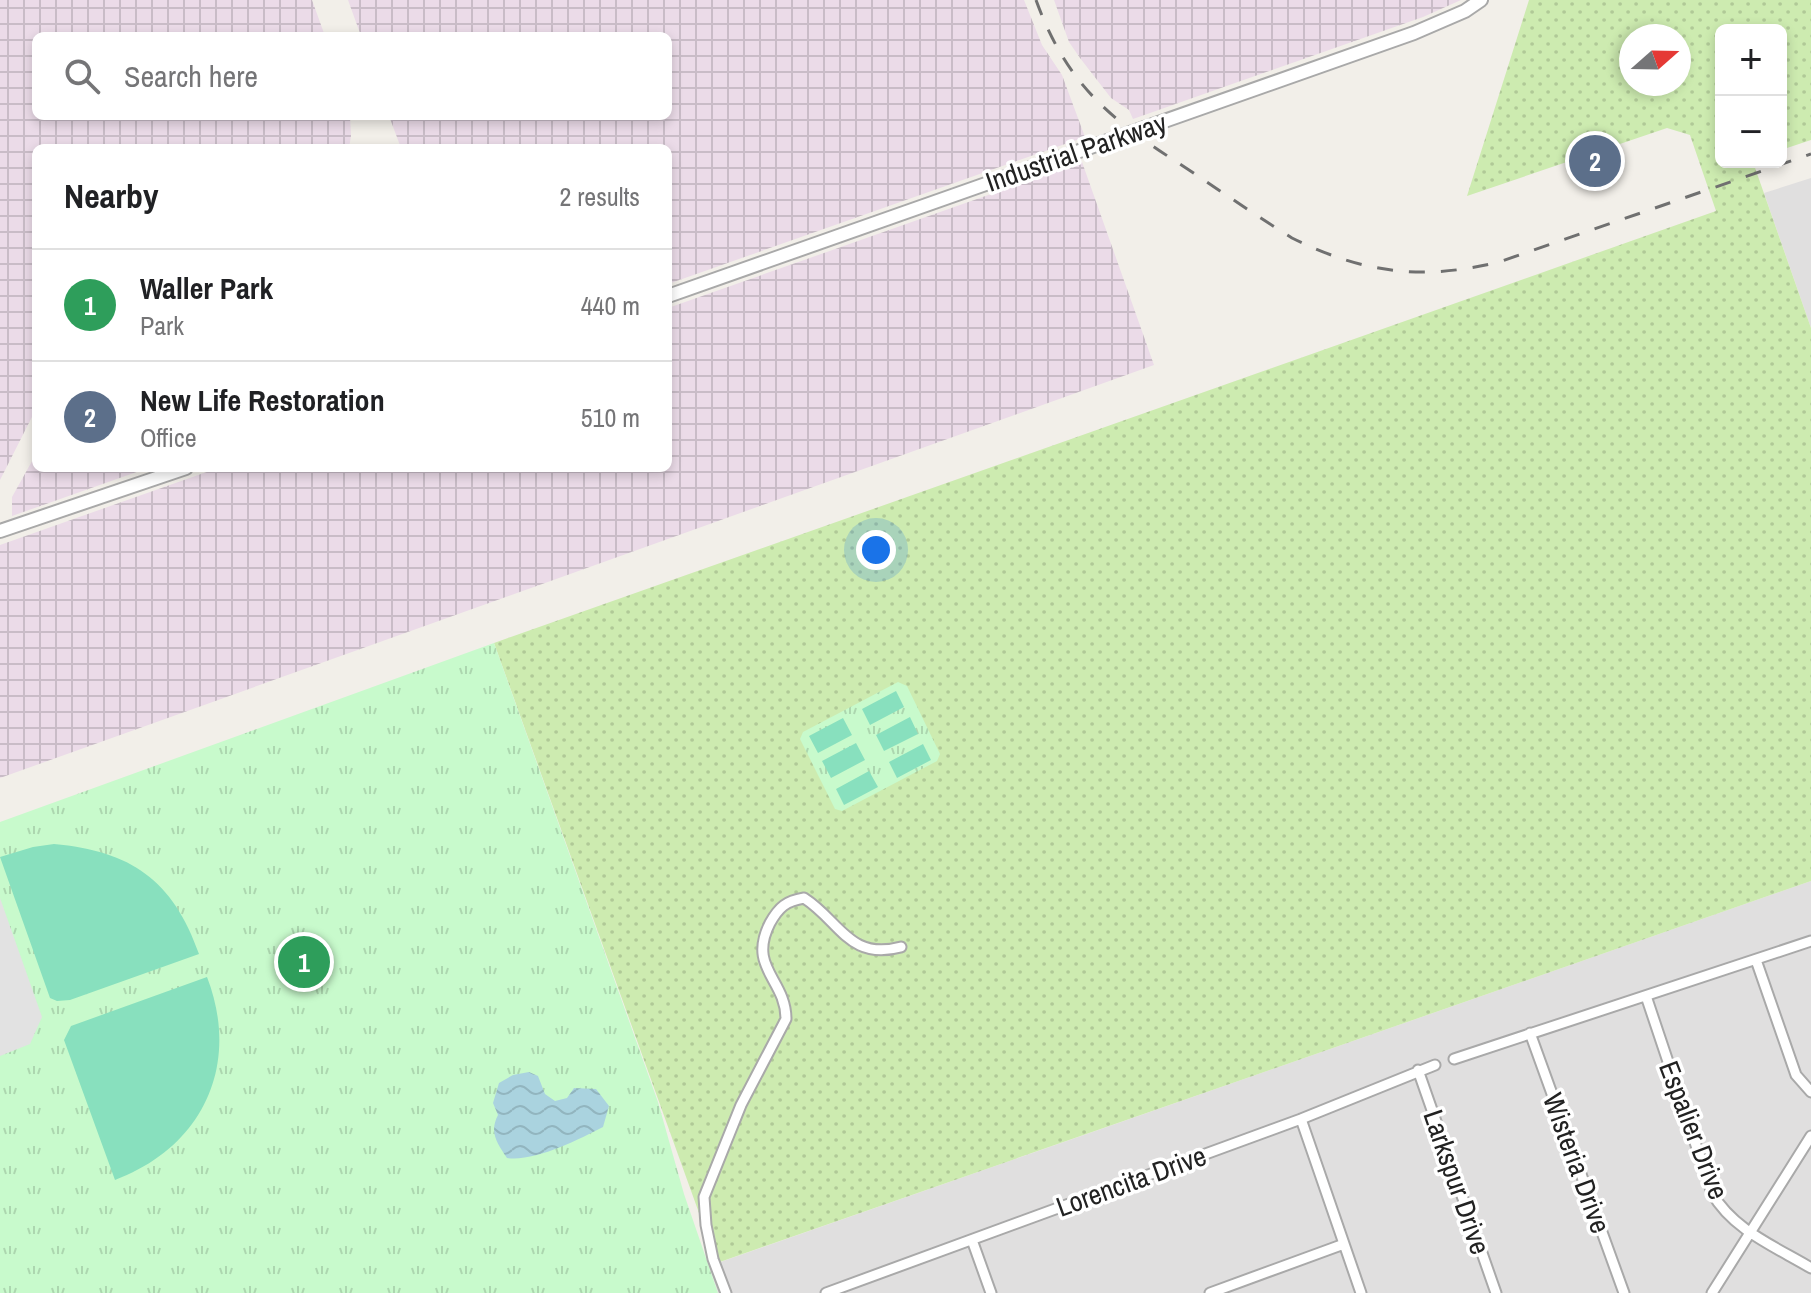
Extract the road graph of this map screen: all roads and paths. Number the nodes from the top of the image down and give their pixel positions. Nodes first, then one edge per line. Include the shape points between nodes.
1 (1481, 0) edge
2 (672, 295) edge
3 (174, 472) edge
4 (0, 531) edge
5 (1811, 941) edge
6 (901, 947) dead end
7 (1756, 960) junction
8 (1646, 996) junction
9 (1530, 1033) junction
10 (1454, 1059) dead end
11 (1435, 1065) dead end
12 (1418, 1070) junction
13 (1811, 1092) edge
14 (1301, 1119) junction
15 (1811, 1136) edge
16 (1751, 1232) junction
17 (972, 1240) junction
18 (1344, 1244) junction
19 (1811, 1268) edge
20 (726, 1293) edge
21 (826, 1293) edge
22 (991, 1293) edge
23 (1210, 1293) edge
24 (1361, 1293) edge
25 (1496, 1293) edge
26 (1624, 1293) edge
27 (1712, 1293) edge

1 - 2 street, Industrial Parkway via 1414,33
3 - 4 street
5 - 7 street
6 - 20 street via 869,950 836,929 804,898 778,907 762,954 786,1019 741,1105 704,1197 713,1259
7 - 8 street
7 - 13 street via 1796,1075
8 - 9 street
8 - 16 street, Espalier Drive via 1712,1193 1720,1207
9 - 10 street
9 - 26 street, Wisteria Drive
11 - 12 street, Lorencita Drive
12 - 14 street, Lorencita Drive
12 - 25 street, Larkspur Drive
14 - 17 street, Lorencita Drive
14 - 18 street
15 - 16 street
16 - 19 street, Espalier Drive
16 - 27 street
17 - 21 street, Lorencita Drive
17 - 22 street
18 - 23 street
18 - 24 street

